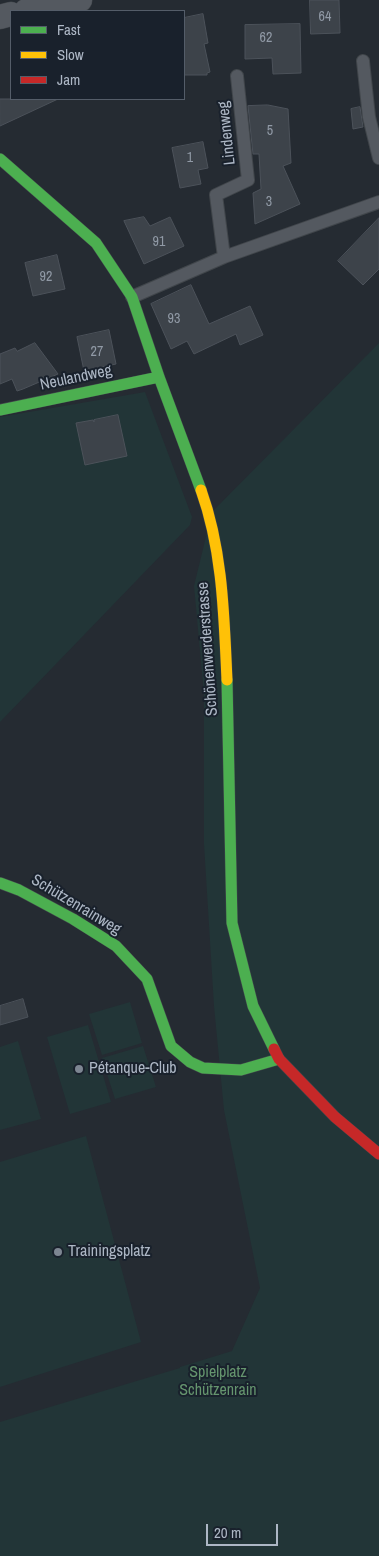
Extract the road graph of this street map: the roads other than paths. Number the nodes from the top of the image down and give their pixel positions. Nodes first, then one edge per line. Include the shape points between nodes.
1 (80, 0) edge
2 (31, 10) edge
3 (363, 61) dead end
4 (238, 76) dead end
5 (379, 158) edge
6 (0, 160) edge
7 (379, 202) edge
8 (224, 257) junction
9 (132, 297) junction
10 (159, 377) junction
11 (0, 410) edge
12 (0, 883) edge
13 (279, 1059) junction
14 (379, 1154) edge

1 - 2 street
3 - 5 lane via 369,117
4 - 8 lane, Lindenweg via 248,180 216,195
6 - 9 street, Schönenwerderstrasse via 96,243
7 - 8 lane
8 - 9 lane
9 - 10 street, Schönenwerderstrasse
10 - 11 street, Neulandweg
10 - 13 street, Schönenwerderstrasse via 209,513 217,550 229,711 232,923 254,1006
12 - 13 street, Schützenrainweg via 66,915 116,946 146,979 171,1046 190,1062 202,1068 241,1070
13 - 14 street, Schönenwerderstrasse via 335,1117

